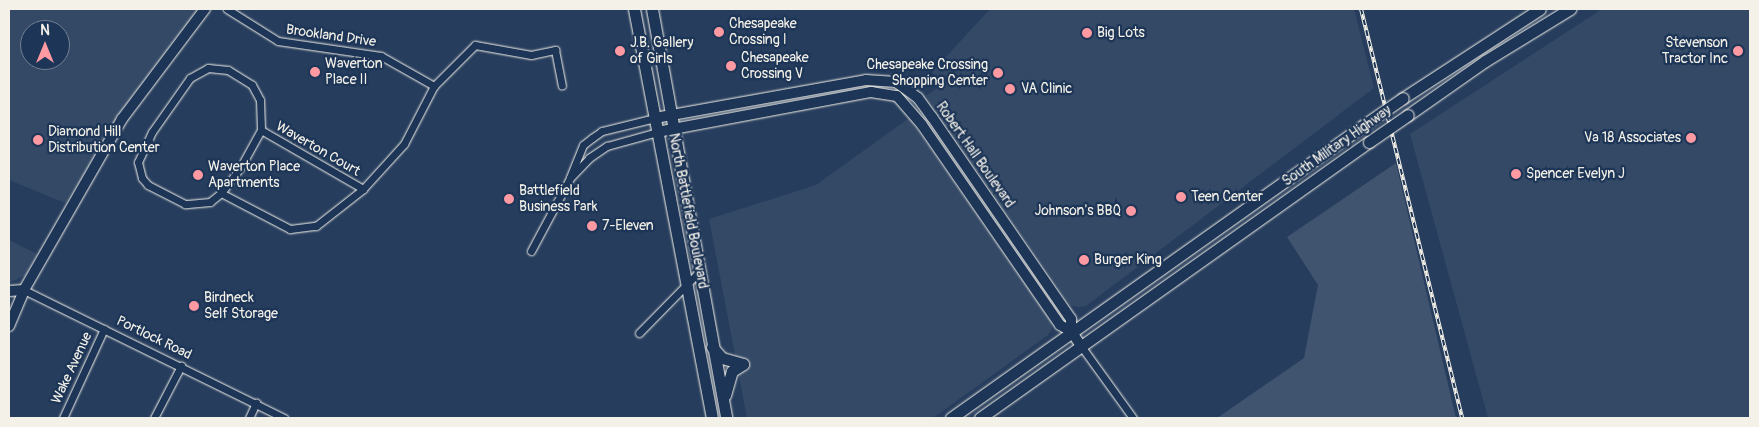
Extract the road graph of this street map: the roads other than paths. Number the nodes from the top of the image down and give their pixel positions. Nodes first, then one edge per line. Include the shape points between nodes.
1 (206, 9) edge
2 (227, 9) edge
3 (634, 9) edge
4 (652, 9) edge
5 (1540, 9) edge
6 (1570, 9) edge
7 (896, 82) junction
8 (562, 85) dead end
9 (434, 86) junction
10 (853, 96) junction
11 (672, 115) junction
12 (655, 118) junction
13 (675, 129) junction
14 (261, 130) junction
15 (657, 132) junction
16 (570, 178) junction
17 (363, 189) junction
18 (221, 193) junction
19 (531, 251) dead end
20 (700, 272) junction
21 (687, 286) junction
22 (24, 290) junction
23 (9, 291) edge
24 (9, 308) edge
25 (10, 324) edge
26 (104, 329) junction
27 (1071, 331) junction
28 (639, 333) dead end
29 (1081, 346) junction
30 (712, 347) junction
31 (181, 366) junction
32 (706, 386) junction
33 (256, 403) junction
34 (725, 415) edge
35 (63, 418) edge
36 (154, 418) edge
37 (248, 418) edge
38 (284, 418) edge
39 (706, 418) edge
40 (712, 418) edge
41 (951, 418) edge
42 (980, 418) edge
43 (1133, 418) edge

1 - 22 street via 122,119
2 - 9 street, Brookland Drive via 278,41 381,56
3 - 12 main road, North Battlefield Boulevard
4 - 11 main road, North Battlefield Boulevard
5 - 27 main road, South Military Highway, bridge via 1403,98
6 - 29 main road, South Military Highway, bridge via 1485,61
7 - 10 street via 867,87
7 - 11 street via 866,80
7 - 27 street, Robert Hall Boulevard via 918,98 937,124 1071,319
8 - 9 street via 555,50 531,55 475,45
9 - 17 street via 404,144
10 - 13 street, Robert Hall Boulevard
10 - 27 street, Robert Hall Boulevard via 887,93 907,105 1060,325
11 - 12 street
11 - 13 main road, North Battlefield Boulevard
12 - 15 main road, North Battlefield Boulevard
12 - 16 street via 602,131 592,138 583,145
13 - 15 street, Robert Hall Boulevard
13 - 20 main road, North Battlefield Boulevard
14 - 17 street, Waverton Court
14 - 18 street via 240,168
14 - 18 street via 260,100 252,85 228,70 218,68 198,72 190,78 152,132 138,162 142,178 148,185 185,204 210,202
15 - 16 street via 606,146
15 - 21 main road, North Battlefield Boulevard
16 - 19 street
17 - 18 street via 316,226 299,230 282,225
20 - 21 street
20 - 30 main road, North Battlefield Boulevard
21 - 28 street
21 - 32 main road, North Battlefield Boulevard
22 - 23 street, Portlock Road
22 - 25 street
22 - 26 street, Portlock Road
24 - 25 street
26 - 31 street, Portlock Road
26 - 35 street, Wake Avenue
27 - 29 street, Robert Hall Boulevard
27 - 41 main road, South Military Highway
29 - 42 main road, South Military Highway
29 - 43 street
30 - 34 main road, North Battlefield Boulevard
30 - 34 main road via 722,358 743,364 732,371 727,380
31 - 33 street, Portlock Road
31 - 36 street
32 - 39 main road
32 - 40 main road, North Battlefield Boulevard
33 - 37 street
33 - 38 street, Portlock Road

